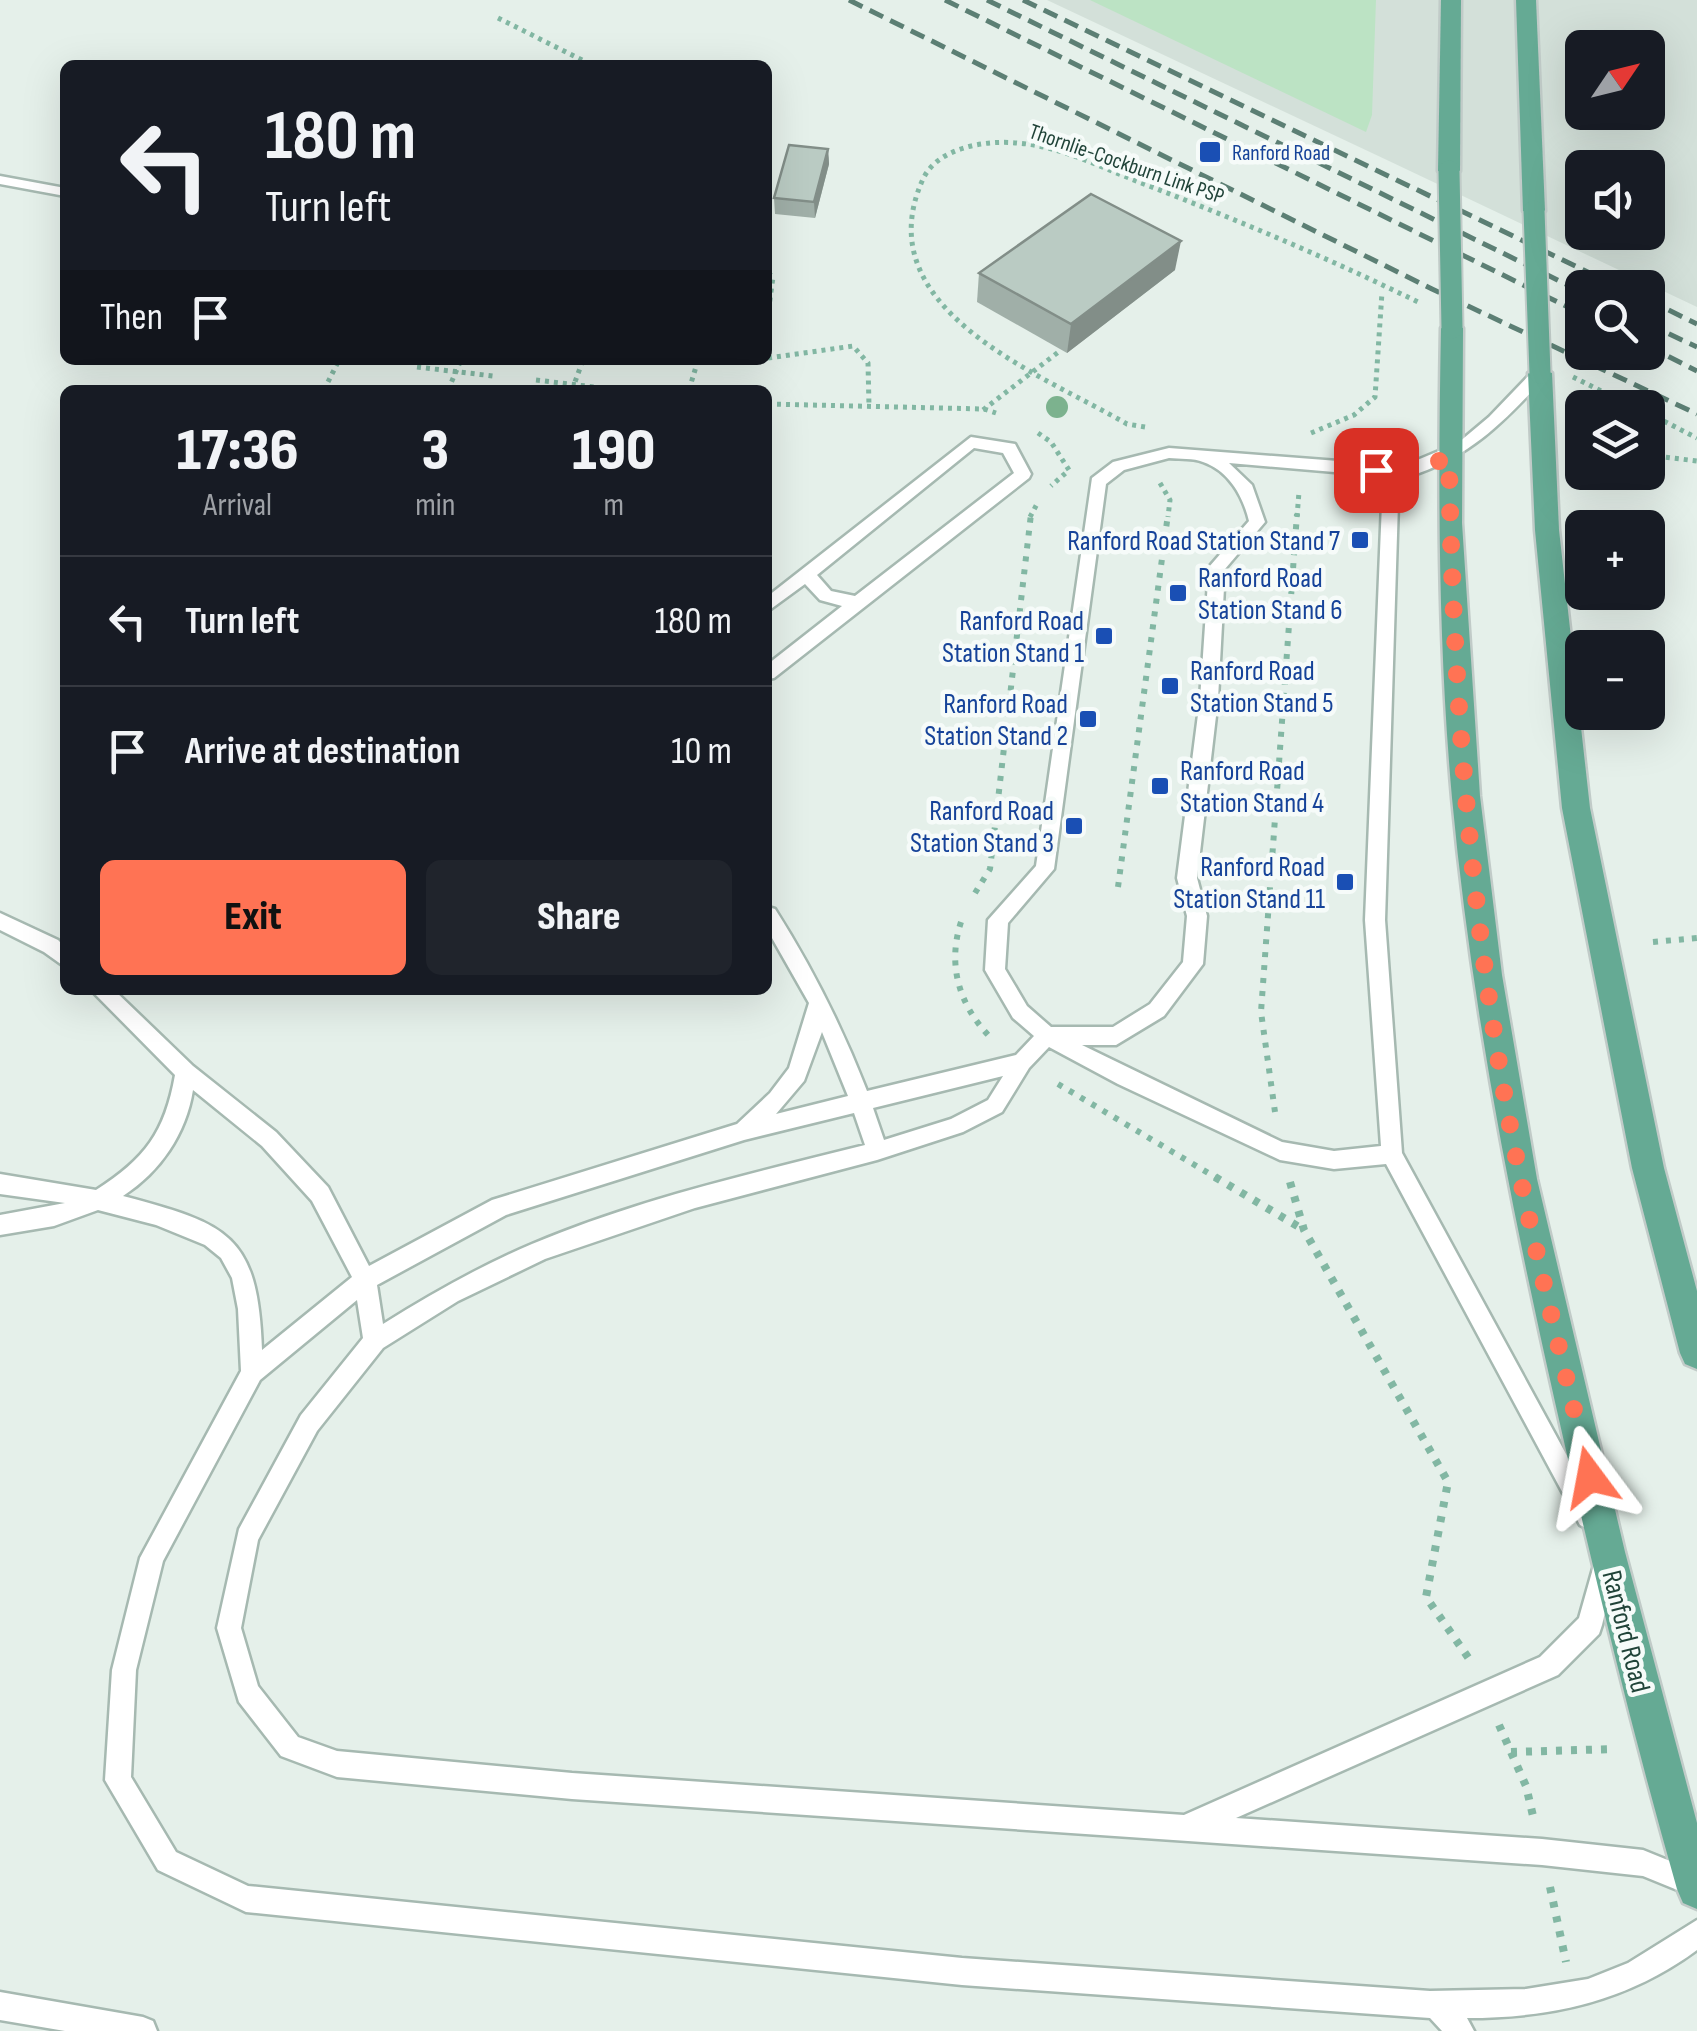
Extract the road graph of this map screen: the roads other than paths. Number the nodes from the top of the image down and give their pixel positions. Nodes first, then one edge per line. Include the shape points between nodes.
1 (1452, 0) edge
2 (1526, 0) edge
3 (0, 180) edge
4 (60, 191) edge
5 (1540, 373) junction
6 (1205, 455) junction
7 (1449, 458) junction
8 (1404, 472) junction
9 (805, 573) junction
10 (772, 602) edge
11 (858, 603) junction
12 (772, 671) edge
13 (0, 920) edge
14 (772, 922) edge
15 (60, 955) edge
16 (106, 995) edge
17 (819, 1003) junction
18 (1048, 1036) junction
19 (1022, 1062) junction
20 (186, 1072) junction
21 (862, 1103) junction
22 (744, 1131) junction
23 (877, 1152) junction
24 (1392, 1154) junction
25 (0, 1184) edge
26 (98, 1203) junction
27 (0, 1225) edge
28 (365, 1280) junction
29 (376, 1342) junction
30 (1697, 1353) edge
31 (252, 1372) junction
32 (1607, 1552) junction
33 (1185, 1828) junction
34 (1697, 1886) edge
35 (1697, 1933) edge
36 (1434, 2003) junction
37 (0, 2006) edge
38 (143, 2031) edge
39 (1460, 2031) edge

1 - 7 main road, Ranford Road, bridge
2 - 5 main road, bridge
3 - 4 lane
5 - 7 lane via 1480,438
5 - 30 main road via 1546,530 1576,808 1648,1168
6 - 8 lane
6 - 18 lane via 1145,456 1098,482 1045,868 998,920 996,970 1020,1012
6 - 18 lane via 1252,493 1257,522 1217,567 1187,878 1197,916 1193,964 1157,1010 1116,1036
7 - 8 lane
7 - 32 main road, Ranford Road via 1466,796 1487,975 1521,1179
8 - 24 lane via 1390,503 1375,920
9 - 10 lane
9 - 11 lane via 826,596
9 - 11 lane via 972,442 1009,448 1022,474
11 - 12 lane
13 - 15 lane
14 - 17 lane
16 - 20 lane
17 - 21 lane
17 - 22 lane via 808,1056 791,1088
18 - 19 lane
18 - 24 lane via 1280,1150 1334,1160
19 - 21 lane
19 - 23 lane via 994,1106
20 - 26 lane via 176,1118 143,1168
20 - 28 lane via 269,1139 320,1194
21 - 22 lane
21 - 23 lane
22 - 28 lane via 500,1207
23 - 29 lane via 695,1198 539,1251 450,1294
24 - 32 lane
25 - 26 lane
26 - 27 lane via 33,1223
26 - 31 lane via 172,1217 228,1251 246,1292
28 - 29 lane
28 - 31 lane
29 - 33 lane via 309,1422 247,1537 228,1628 248,1694 290,1748 338,1764 552,1784
31 - 36 lane via 152,1558 124,1670 118,1780 167,1860 246,1899 1093,1982
32 - 33 lane via 1590,1624 1549,1666
32 - 34 main road, Ranford Road
33 - 34 lane via 1643,1863
35 - 36 lane via 1664,1958 1574,1996
36 - 39 lane
37 - 38 lane

